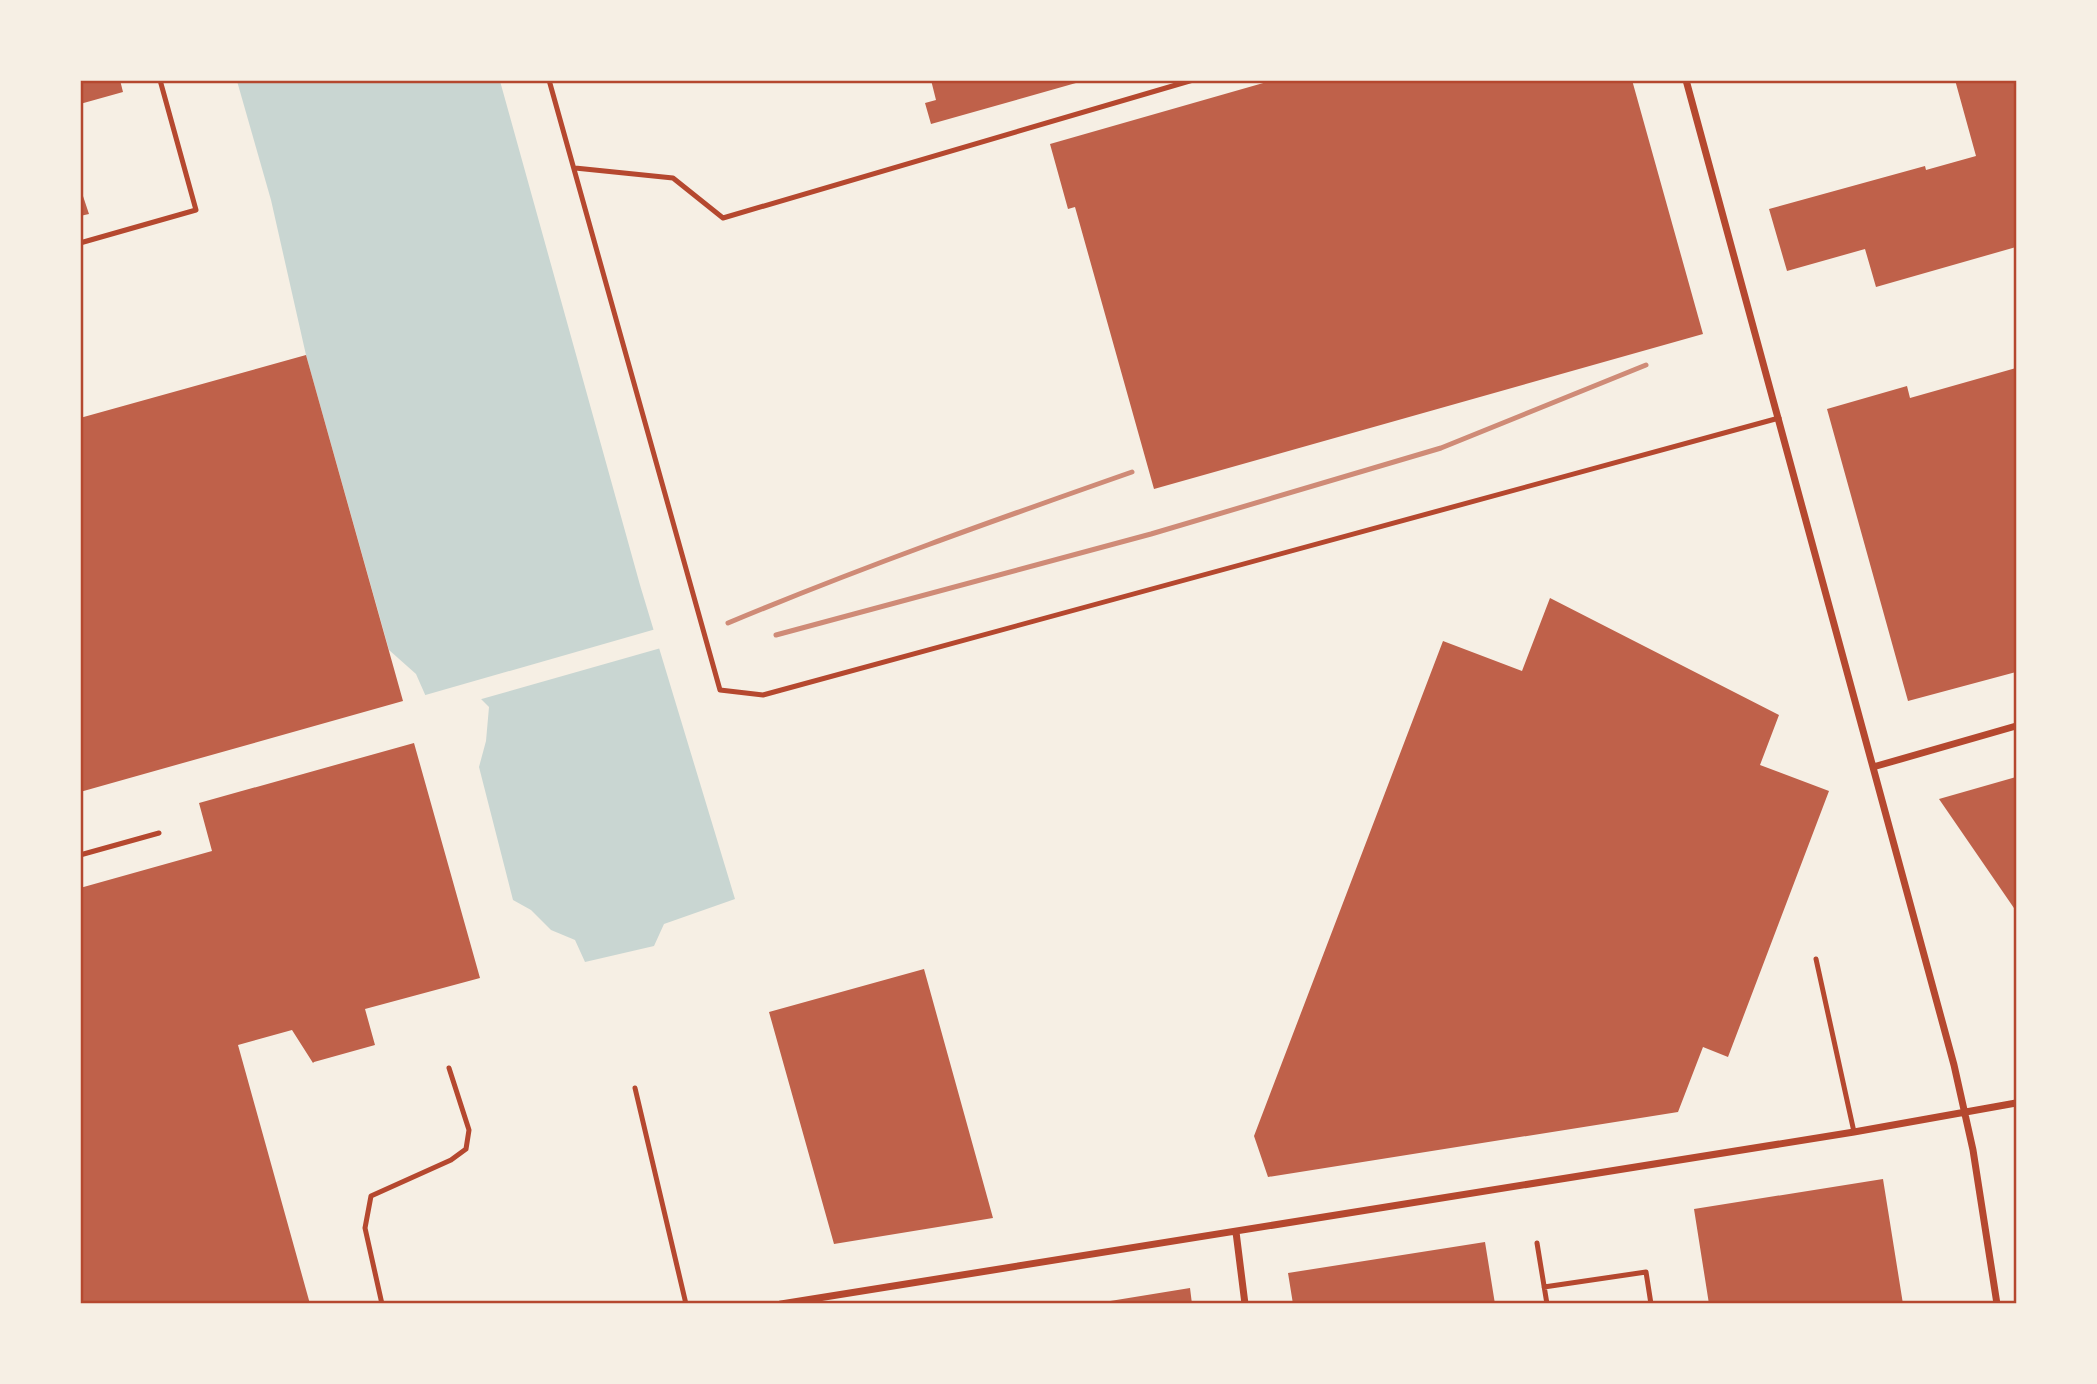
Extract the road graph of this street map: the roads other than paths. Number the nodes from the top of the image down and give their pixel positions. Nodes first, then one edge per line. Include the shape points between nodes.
1 (160, 80) edge
2 (549, 80) edge
3 (1194, 80) edge
4 (1686, 80) edge
5 (575, 168) junction
6 (80, 243) edge
7 (1779, 418) junction
8 (2017, 726) edge
9 (1873, 767) junction
10 (159, 833) dead end
11 (80, 855) edge
12 (1816, 959) dead end
13 (449, 1068) dead end
14 (635, 1088) dead end
15 (2017, 1103) edge
16 (1964, 1113) junction
17 (1854, 1132) junction
18 (1236, 1232) junction
19 (1537, 1243) dead end
20 (1544, 1287) junction
21 (382, 1304) edge
22 (686, 1304) edge
23 (781, 1304) edge
24 (1245, 1304) edge
25 (1547, 1304) edge
26 (1651, 1304) edge
27 (1997, 1304) edge

1 - 6 lane via 197,210
2 - 5 lane
3 - 5 lane via 723,218 673,178
4 - 7 street
5 - 7 lane via 720,690 763,695
7 - 9 street
8 - 9 street
9 - 16 street
10 - 11 lane
12 - 17 lane
13 - 21 lane via 470,1130 466,1149 372,1196 365,1228
14 - 22 lane
15 - 16 street
16 - 17 street
16 - 27 street
17 - 18 street
18 - 23 street
18 - 24 street
19 - 20 lane
20 - 25 lane
20 - 26 lane via 1646,1272

